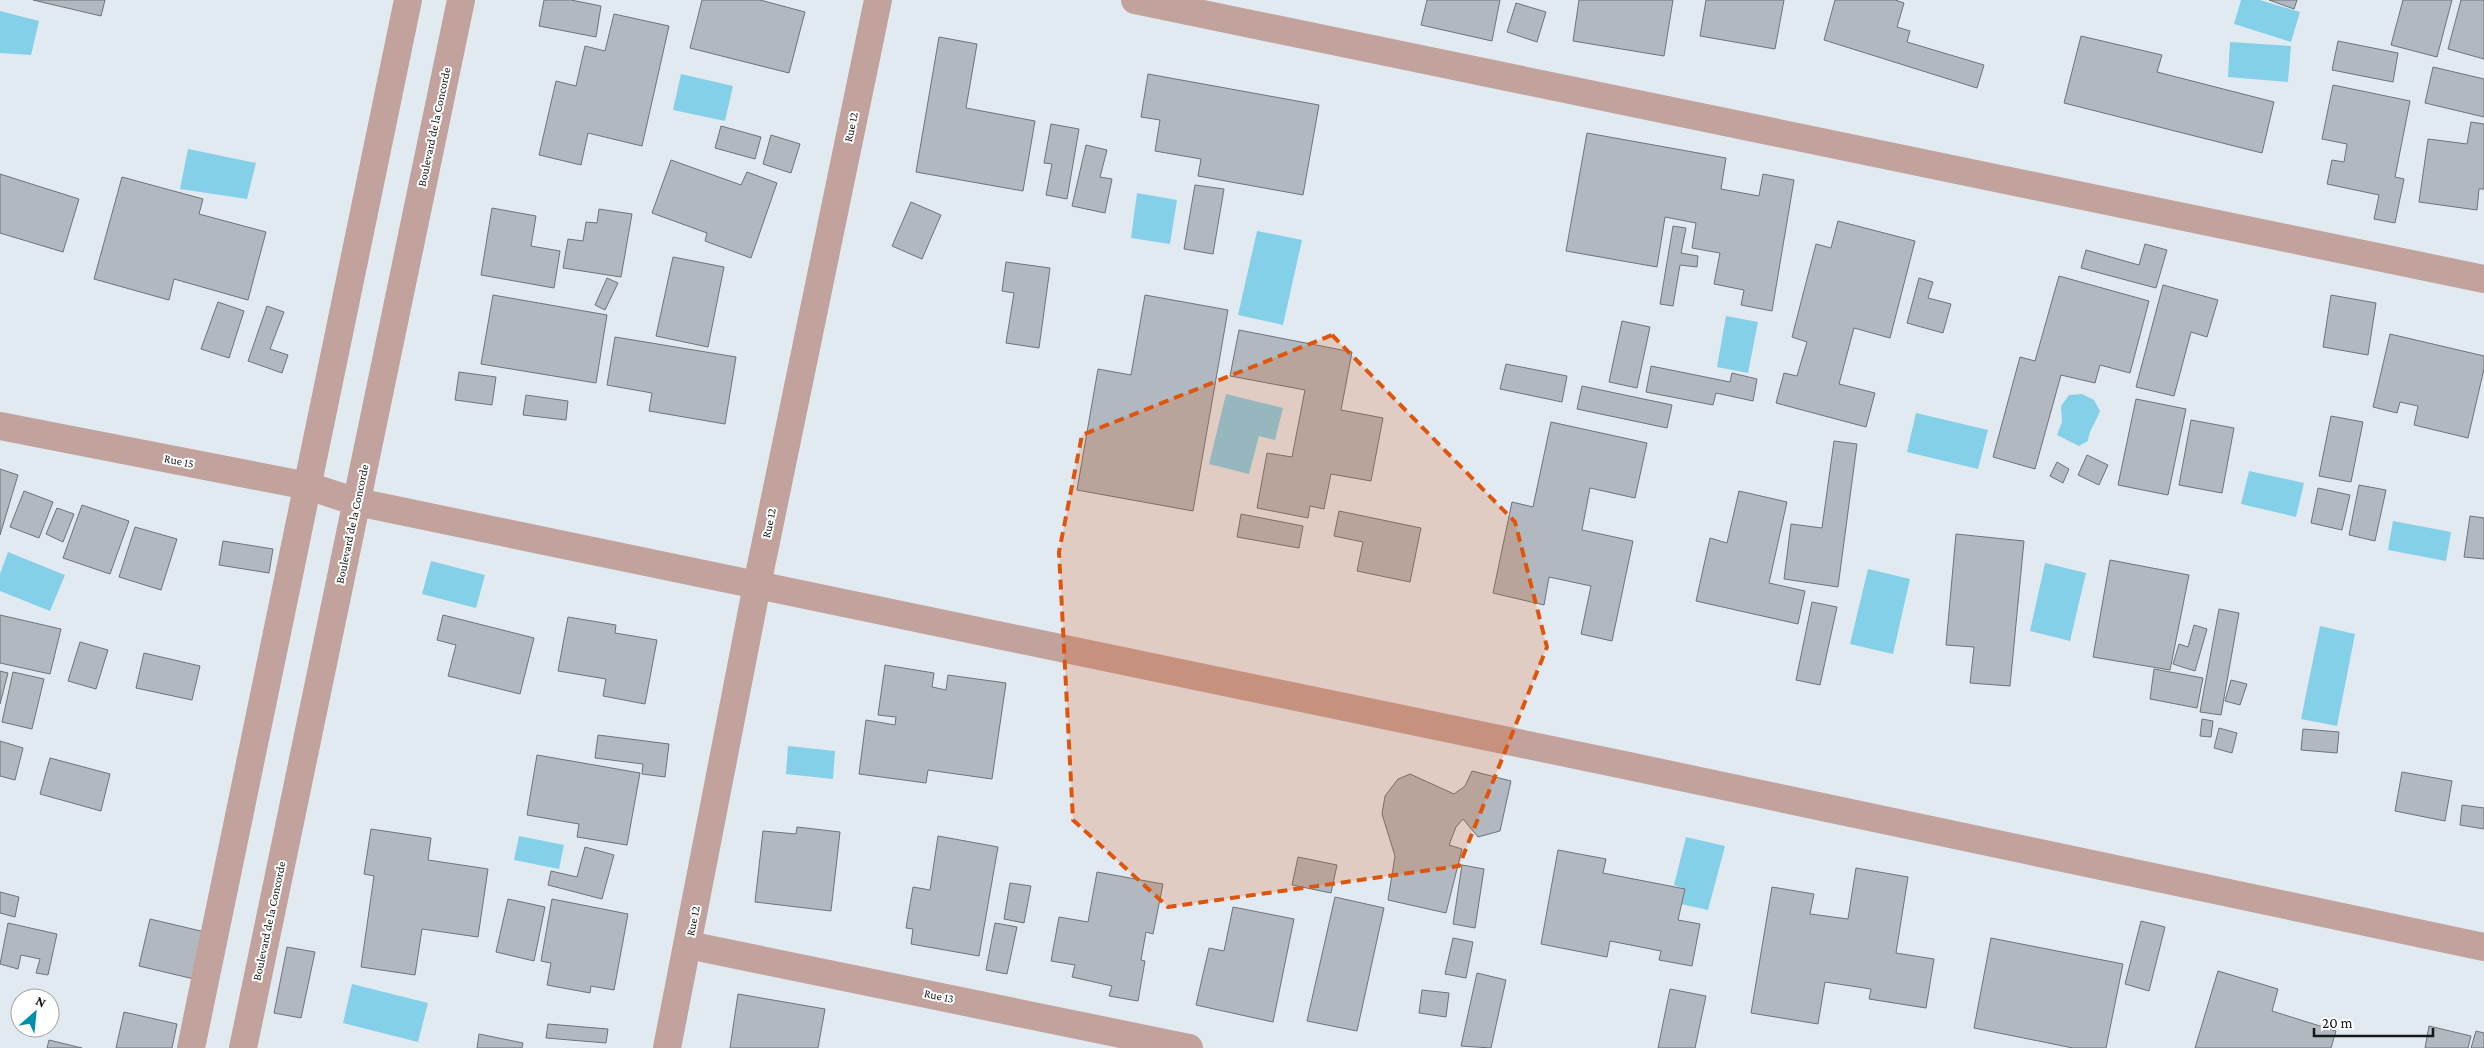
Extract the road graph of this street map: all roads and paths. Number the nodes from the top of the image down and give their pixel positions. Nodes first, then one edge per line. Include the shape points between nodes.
1 (408, 0) edge
2 (461, 0) edge
3 (878, 0) edge
4 (1135, 0) edge
5 (2484, 279) edge
6 (0, 426) edge
7 (308, 486) junction
8 (357, 502) junction
9 (757, 585) junction
10 (688, 945) junction
11 (2484, 947) edge
12 (192, 1048) edge
13 (243, 1048) edge
14 (668, 1048) edge
15 (1189, 1048) edge

1 - 7 street
2 - 8 street, Boulevard de la Concorde
3 - 9 street, Rue 12
4 - 5 street
6 - 7 street, Rue 15
7 - 8 street, Rue 15
7 - 12 street
8 - 9 street, Rue 15
8 - 13 street, Boulevard de la Concorde
9 - 10 street, Rue 12
9 - 11 street, Rue 15
10 - 14 street, Rue 12
10 - 15 street, Rue 13

